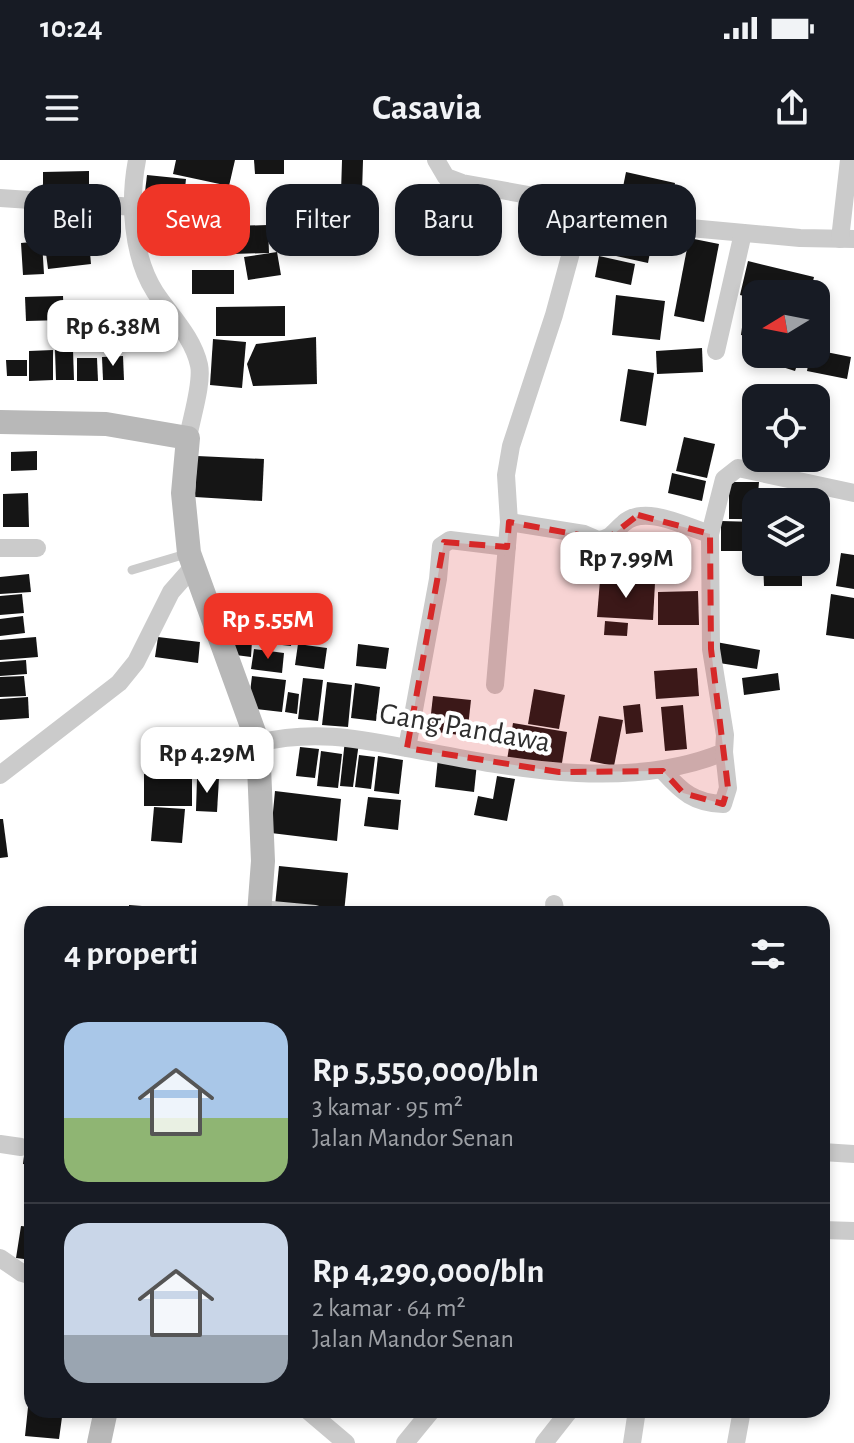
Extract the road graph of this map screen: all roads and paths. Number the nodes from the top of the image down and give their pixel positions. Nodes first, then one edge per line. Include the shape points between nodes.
1 (137, 160) edge
2 (436, 160) edge
3 (849, 160) edge
4 (518, 193) edge
5 (0, 198) edge
6 (135, 207) junction
7 (696, 229) edge
8 (743, 233) junction
9 (847, 239) edge
10 (570, 256) edge
11 (716, 351) dead end
12 (0, 422) edge
13 (188, 438) junction
14 (854, 493) edge
15 (509, 522) junction
16 (710, 534) junction
17 (507, 547) junction
18 (0, 548) edge
19 (37, 548) dead end
20 (191, 560) junction
21 (132, 570) dead end
22 (495, 685) dead end
23 (258, 743) junction
24 (407, 748) junction
25 (724, 752) junction
26 (663, 771) junction
27 (0, 775) edge
28 (260, 906) edge
29 (0, 1144) edge
30 (21, 1147) dead end
31 (830, 1152) edge
32 (854, 1154) edge
33 (830, 1230) edge
34 (854, 1231) edge
35 (0, 1258) edge
36 (24, 1274) edge
37 (105, 1418) edge
38 (316, 1418) edge
39 (425, 1418) edge
40 (564, 1418) edge
41 (636, 1418) edge
42 (741, 1418) edge
43 (102, 1441) edge
44 (346, 1443) edge
45 (405, 1443) edge
46 (544, 1443) edge
47 (632, 1443) edge
48 (736, 1443) edge

1 - 6 street
2 - 4 street via 446,177
3 - 9 street
5 - 6 street
6 - 13 street via 140,261 196,353 200,370
7 - 8 street
8 - 9 street
8 - 11 street
10 - 15 street via 511,446 506,475
12 - 13 street via 106,424
13 - 20 street via 183,493
14 - 16 street via 738,468 724,479
15 - 16 street via 598,540 613,536 638,515 655,515
15 - 17 street
16 - 25 street via 711,649
17 - 22 street
17 - 24 street via 450,540 441,546
18 - 19 street
20 - 21 lane
20 - 23 street
20 - 27 street via 136,662 119,683
23 - 24 street, Gang Pandawa via 321,734
23 - 28 street
24 - 26 street, Gang Pandawa via 559,772
25 - 26 street, Gang Pandawa
25 - 26 street via 728,788 723,804 683,793
29 - 30 street
31 - 32 street
33 - 34 street
35 - 36 street
37 - 43 street
38 - 44 street
39 - 45 street
40 - 46 street
41 - 47 street
42 - 48 street

